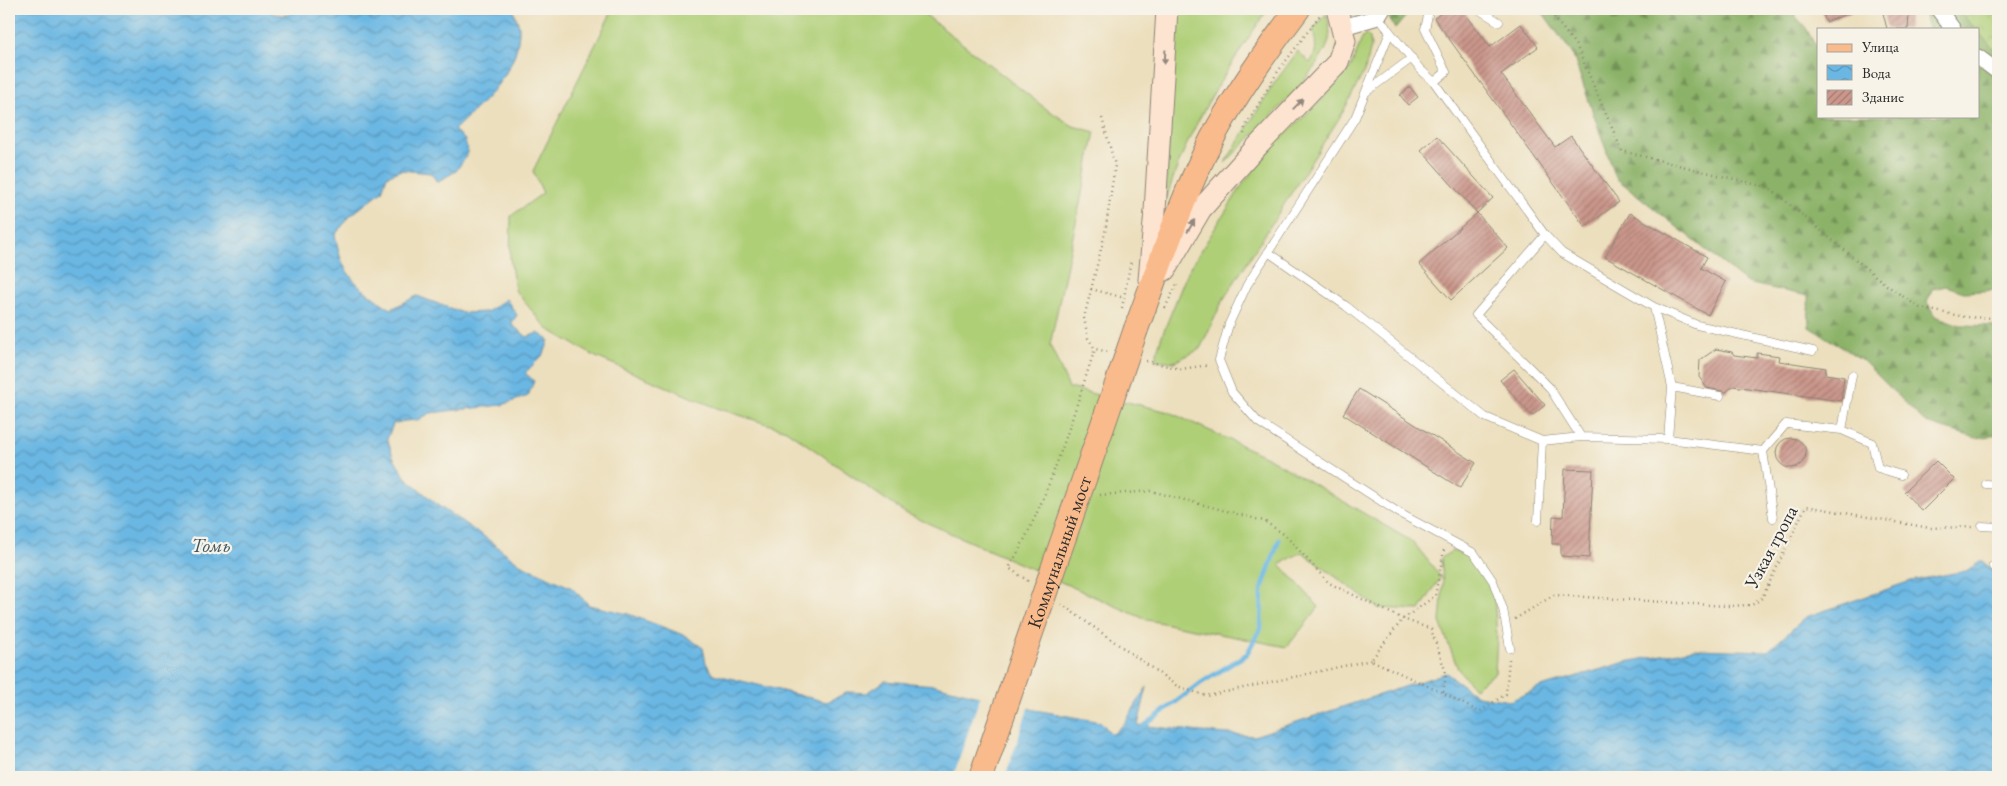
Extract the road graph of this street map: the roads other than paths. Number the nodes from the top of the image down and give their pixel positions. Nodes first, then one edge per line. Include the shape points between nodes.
1 (1167, 9) edge
2 (1431, 9) edge
3 (1478, 9) edge
4 (1938, 9) edge
5 (1381, 13) edge
6 (1340, 18) edge
7 (1499, 22) dead end
8 (1295, 24) edge
9 (1952, 28) edge
10 (1390, 32) junction
11 (1412, 58) junction
12 (1980, 58) edge
13 (1998, 72) edge
14 (1434, 82) junction
15 (1366, 92) junction
16 (1545, 234) junction
17 (1268, 252) junction
18 (1136, 298) junction
19 (1654, 307) junction
20 (1813, 352) dead end
21 (1852, 376) dead end
22 (1672, 387) junction
23 (1720, 396) dead end
24 (1842, 430) junction
25 (1582, 437) junction
26 (1668, 439) junction
27 (1542, 441) junction
28 (1763, 450) junction
29 (1901, 475) dead end
30 (1986, 484) dead end
31 (1998, 485) edge
32 (1773, 518) dead end
33 (1538, 521) dead end
34 (1982, 526) road end
35 (1998, 527) edge
36 (1510, 648) road end
37 (981, 777) edge

1 -> 18 main road via 1155,211
2 - 14 lane via 1425,29 1446,72
3 - 7 lane
4 - 9 street
5 - 6 street
5 - 10 lane
18 -> 6 main road via 1201,209 1338,62 1345,41
8 - 18 main road, Коммунальный мост via 1240,91 1212,139
10 - 11 lane
10 - 15 lane
11 - 14 lane
11 - 15 lane
12 - 13 street
14 - 16 lane
15 - 17 lane via 1355,118
16 - 19 lane via 1562,253
16 - 25 lane via 1476,315 1549,387
17 - 27 lane via 1346,306 1486,417
17 - 36 lane via 1247,285 1229,324 1219,360 1232,392 1258,422 1401,514 1474,553 1494,581
18 - 37 main road, Коммунальный мост, bridge via 1136,329
19 - 20 lane via 1696,325
19 - 22 lane
21 - 24 lane
22 - 23 lane
22 - 26 lane
24 - 28 lane via 1786,424
24 - 29 lane via 1872,443 1878,468
25 - 26 lane
25 - 27 lane
26 - 28 lane
27 - 33 lane
28 - 32 lane
30 - 31 lane
34 - 35 lane

